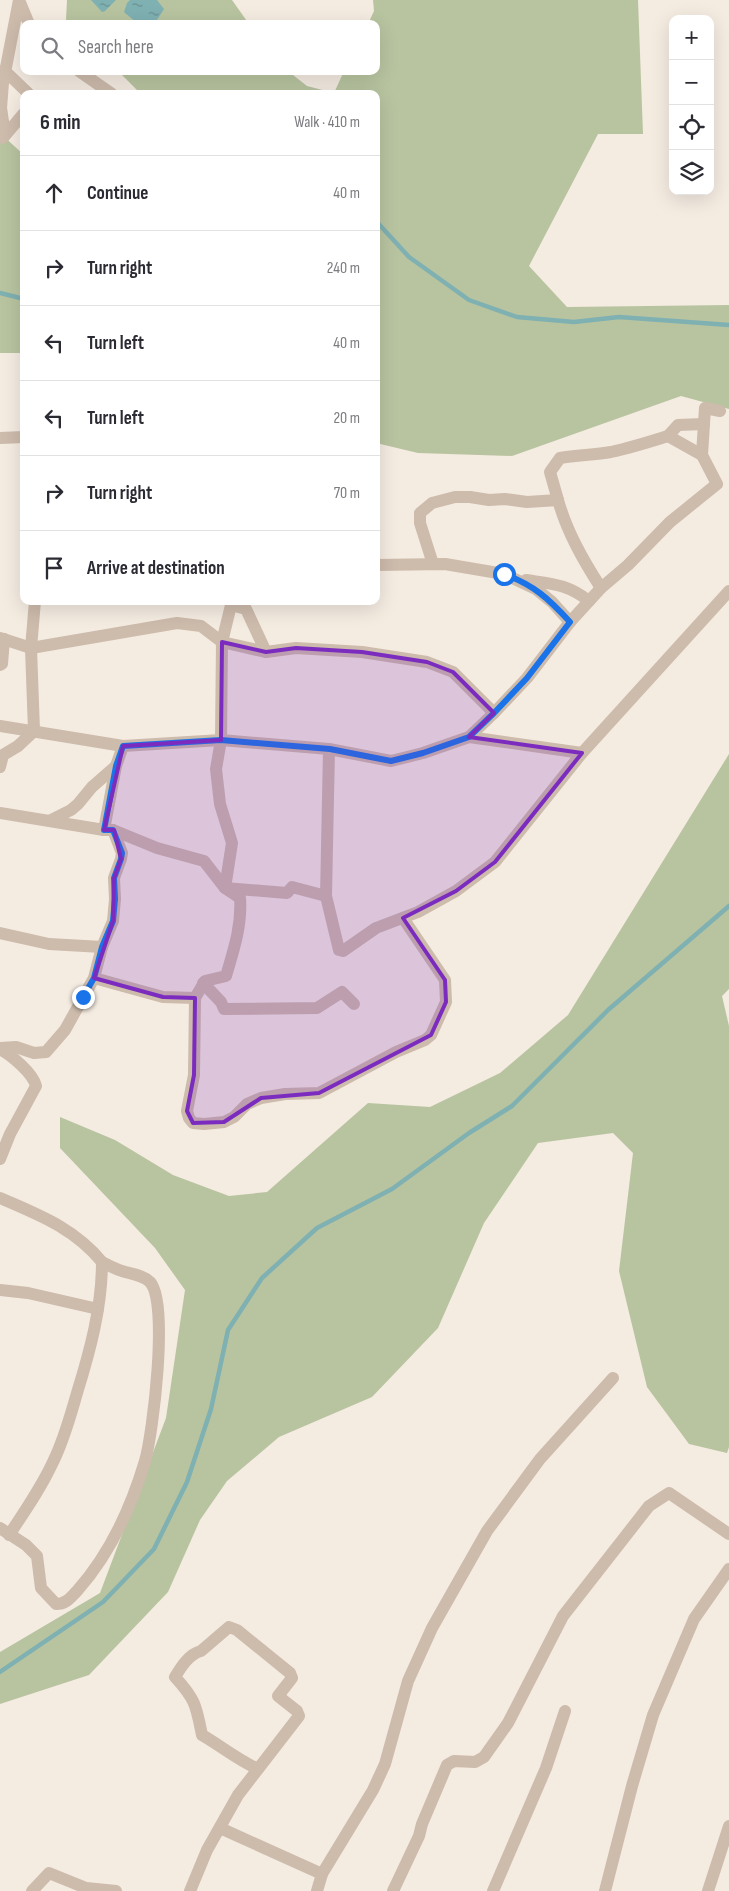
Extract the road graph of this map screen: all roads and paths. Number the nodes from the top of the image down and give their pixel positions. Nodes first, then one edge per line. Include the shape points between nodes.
1 (19, 0) edge
2 (27, 20) edge
3 (85, 75) edge
4 (2, 78) edge
5 (23, 90) edge
6 (106, 90) edge
7 (20, 118) edge
8 (2, 139) edge
9 (720, 411) dead end
10 (704, 424) junction
11 (668, 436) junction
12 (20, 437) edge
13 (0, 438) edge
14 (702, 455) junction
15 (558, 500) junction
16 (433, 564) junction
17 (380, 565) edge
18 (518, 579) junction
19 (601, 588) junction
20 (729, 591) edge
21 (589, 601) junction
22 (35, 605) edge
23 (238, 605) edge
24 (239, 605) edge
25 (570, 622) junction
26 (2, 638) edge
27 (222, 642) junction
28 (31, 648) junction
29 (266, 652) junction
30 (0, 665) edge
31 (494, 713) junction
32 (0, 726) edge
33 (34, 731) junction
34 (469, 737) junction
35 (221, 740) junction
36 (123, 746) junction
37 (330, 749) junction
38 (582, 753) junction
39 (116, 766) junction
40 (0, 767) edge
41 (0, 813) edge
42 (51, 820) junction
43 (108, 830) junction
44 (225, 888) junction
45 (326, 896) junction
46 (403, 918) junction
47 (0, 933) edge
48 (102, 947) junction
49 (94, 978) junction
50 (203, 983) junction
51 (196, 998) junction
52 (354, 1004) dead end
53 (0, 1049) edge
54 (0, 1159) edge
55 (0, 1198) edge
56 (102, 1262) junction
57 (0, 1290) edge
58 (98, 1309) junction
59 (613, 1378) dead end
60 (5, 1531) edge
61 (729, 1534) edge
62 (729, 1569) edge
63 (565, 1711) dead end
64 (258, 1769) junction
65 (729, 1826) edge
66 (220, 1828) junction
67 (322, 1874) junction
68 (32, 1891) edge
69 (116, 1891) edge
70 (190, 1891) edge
71 (317, 1891) edge
72 (393, 1891) edge
73 (493, 1891) edge
74 (605, 1891) edge
75 (708, 1891) edge

1 - 2 street
1 - 4 street
3 - 6 street
4 - 5 street
4 - 8 street
7 - 8 street
9 - 10 street via 705,408
10 - 11 street via 678,425
10 - 14 street
11 - 14 street
11 - 15 street via 636,447 560,458 550,472
12 - 13 street
14 - 19 street via 717,484 670,522
15 - 16 street via 527,502 462,497 432,503 420,513 420,523
15 - 19 street via 580,555
16 - 17 street
16 - 18 street via 484,570
18 - 21 street via 557,585 576,591
18 - 25 street via 552,602
19 - 21 street
20 - 38 street
21 - 25 street
22 - 28 street
23 - 27 street
24 - 29 street
25 - 31 street via 527,678
26 - 28 street
26 - 30 street
27 - 28 street via 201,626 177,623
27 - 29 street
27 - 35 street
28 - 33 street
29 - 31 street via 296,648 427,662 452,672
31 - 34 street
32 - 33 street
33 - 36 street
33 - 40 street via 3,755
34 - 37 street via 391,761
34 - 38 street
35 - 36 street
35 - 37 street
35 - 44 street via 216,769 220,804 232,843
36 - 39 street
37 - 45 street
38 - 46 street via 495,862 456,890
39 - 42 street via 101,777 71,810
39 - 43 street
41 - 42 street
42 - 43 street
43 - 44 street via 157,848 204,860
43 - 48 street via 120,845 121,859 114,878 113,921
44 - 45 street via 287,893 292,887
44 - 50 street via 240,898 237,941 226,976
45 - 46 street via 340,951 376,928
46 - 51 street via 445,980 446,1002 431,1035 319,1093 261,1098 247,1104 224,1122 193,1123 187,1111 194,1074
47 - 48 street via 48,944
48 - 49 street
49 - 51 street via 163,996
49 - 53 street via 65,1030 46,1052 34,1053 16,1046
50 - 51 street
50 - 52 street via 224,1009 318,1008 342,992
53 - 54 street via 17,1059 36,1086
55 - 56 street via 61,1226 82,1241
56 - 58 street
56 - 60 street via 142,1277 151,1283 156,1294 160,1338 146,1460 117,1533 94,1571 70,1599 56,1604 47,1597 40,1584 37,1556
57 - 58 street
58 - 60 street via 86,1365 62,1441 32,1502
59 - 67 street via 540,1459 486,1531 432,1628 408,1681 385,1764 373,1790
61 - 72 street via 669,1493 649,1506 563,1616 508,1723 484,1757 475,1762 454,1761 448,1765
62 - 74 street via 694,1619 653,1715
63 - 73 street via 546,1768
64 - 64 street via 299,1716 278,1696 292,1675 228,1627 181,1667 175,1678 191,1694 202,1735 238,1760
64 - 66 street via 238,1795
65 - 75 street
66 - 67 street
66 - 70 street
67 - 71 street
68 - 69 street via 49,1873 86,1888

